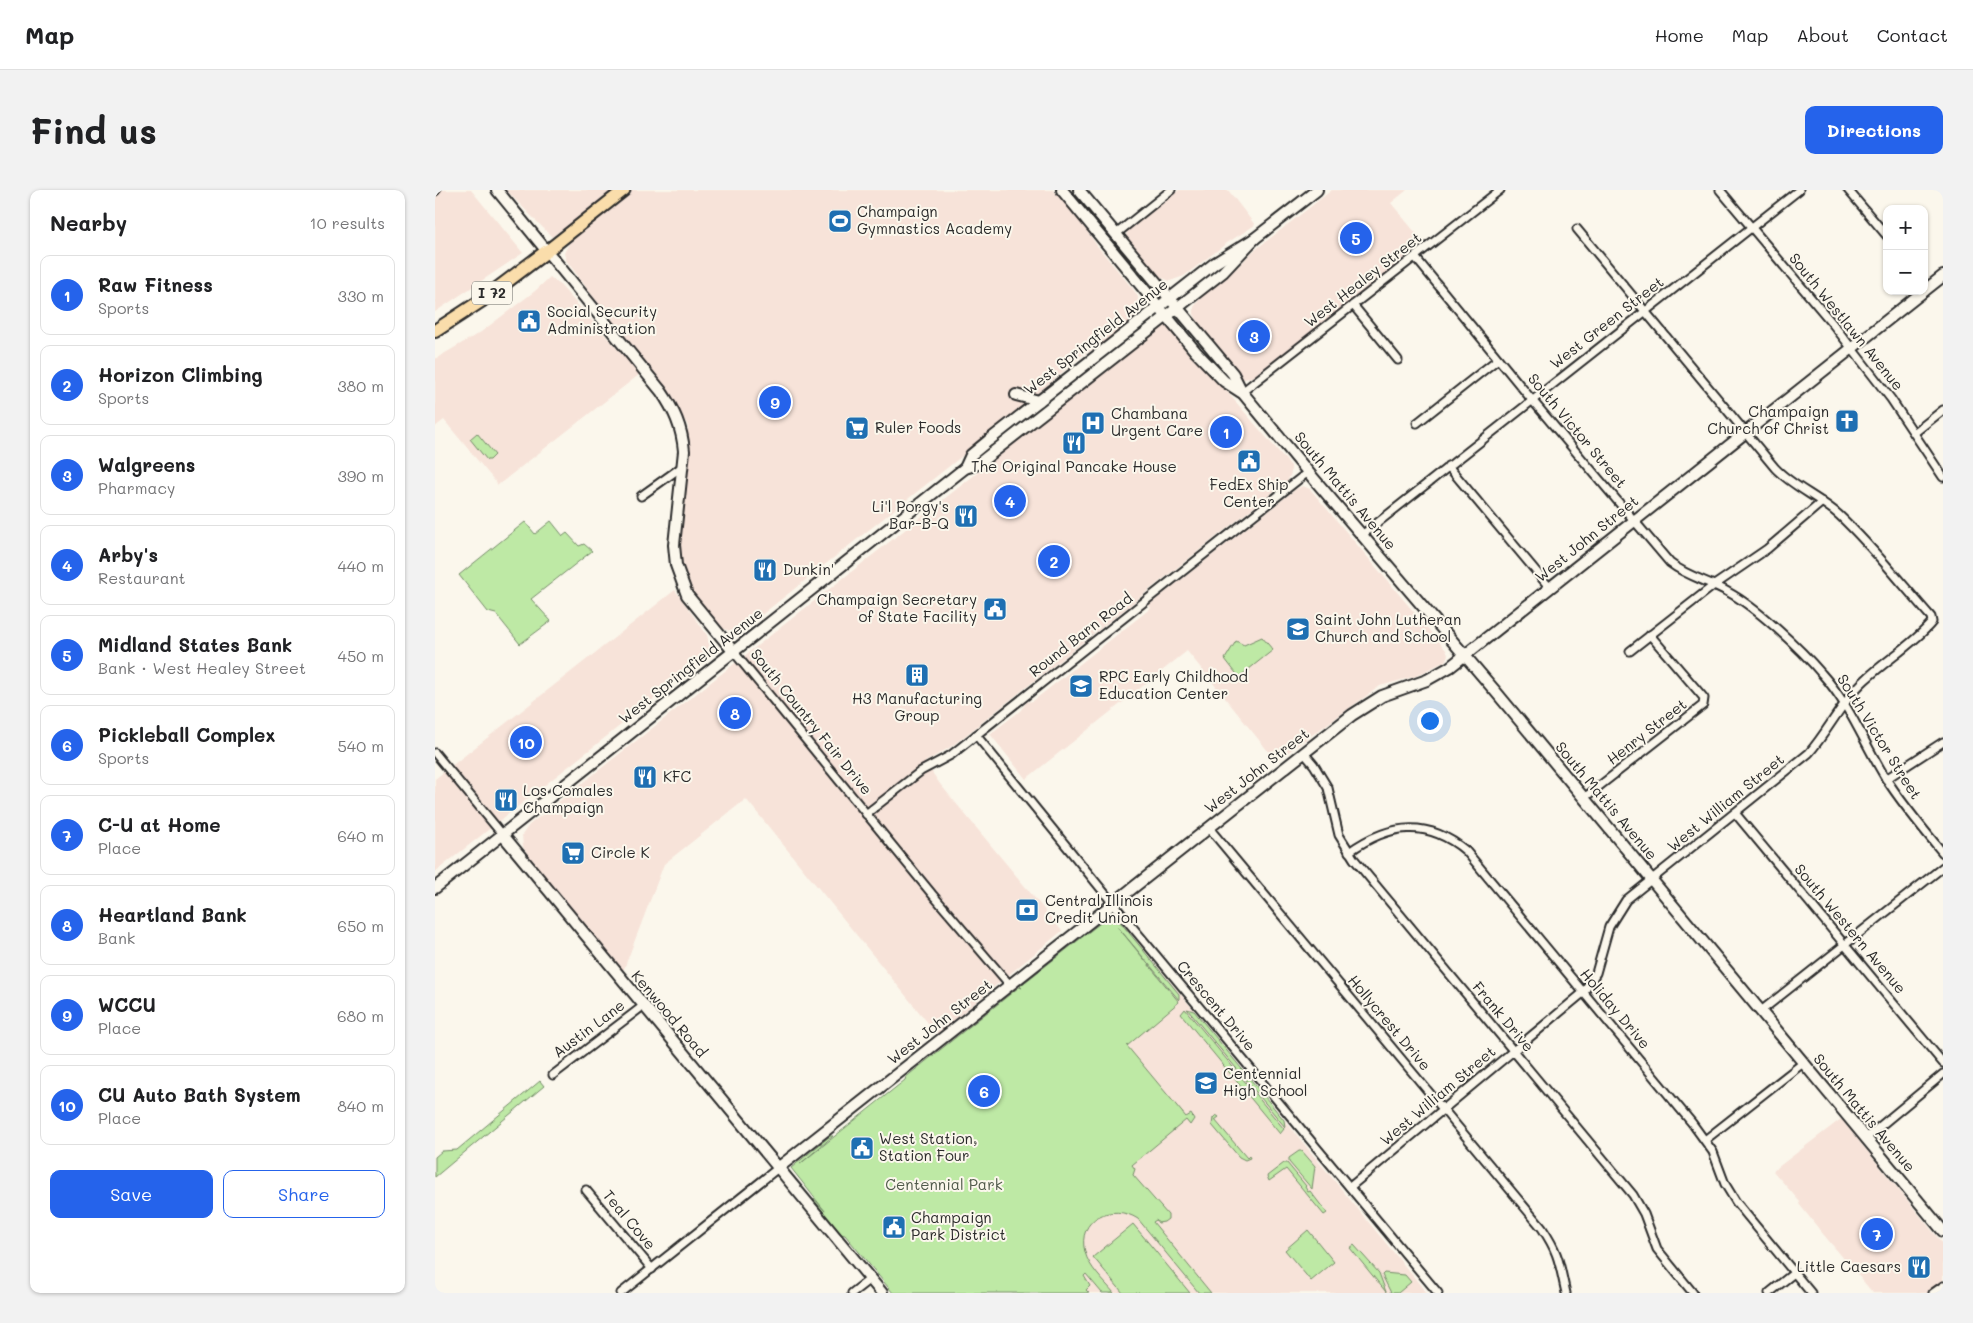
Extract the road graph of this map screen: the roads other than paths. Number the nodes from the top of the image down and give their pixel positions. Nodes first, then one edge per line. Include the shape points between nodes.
1 (497, 190) edge
2 (624, 190) edge
3 (1062, 190) edge
4 (1079, 190) edge
5 (1171, 190) edge
6 (1317, 190) edge
7 (1500, 190) edge
8 (1720, 190) edge
9 (1799, 190) edge
10 (1848, 190) edge
11 (1751, 228) junction
12 (1577, 229) dead end
13 (1883, 231) edge
14 (1116, 234) junction
15 (1255, 239) junction
16 (547, 251) junction
17 (1415, 257) junction
18 (1943, 276) edge
19 (1928, 286) edge
20 (1917, 295) edge
21 (1170, 298) junction
22 (1353, 305) junction
23 (1159, 307) junction
24 (1179, 308) junction
25 (1645, 311) junction
26 (1167, 317) junction
27 (435, 331) edge
28 (1851, 350) junction
29 (1499, 359) junction
30 (1398, 360) dead end
31 (1242, 392) junction
32 (1016, 396) dead end
33 (1532, 400) junction
34 (1039, 401) junction
35 (1943, 410) edge
36 (1417, 423) dead end
37 (1746, 433) junction
38 (1914, 433) junction
39 (683, 466) junction
40 (1449, 466) junction
41 (965, 468) junction
42 (1308, 472) junction
43 (1943, 477) edge
44 (641, 496) dead end
45 (1822, 502) junction
46 (1634, 521) junction
47 (1362, 535) junction
48 (1713, 586) junction
49 (1550, 588) junction
50 (1650, 635) junction
51 (733, 651) junction
52 (1630, 651) dead end
53 (1465, 655) junction
54 (1845, 703) junction
55 (976, 735) junction
56 (1943, 742) edge
57 (435, 753) edge
58 (1304, 753) junction
59 (1886, 779) junction
60 (1584, 798) junction
61 (1735, 813) junction
62 (866, 814) junction
63 (1209, 828) junction
64 (502, 834) junction
65 (1349, 852) junction
66 (1943, 853) edge
67 (1943, 867) edge
68 (1652, 880) junction
69 (435, 888) edge
70 (1113, 904) junction
71 (1845, 944) junction
72 (1010, 985) junction
73 (1583, 992) junction
74 (643, 1006) junction
75 (1761, 1011) junction
76 (1514, 1052) junction
77 (1803, 1063) junction
78 (1943, 1063) edge
79 (553, 1074) dead end
80 (1943, 1074) edge
81 (1443, 1110) junction
82 (1866, 1138) junction
83 (1705, 1140) junction
84 (778, 1168) junction
85 (1350, 1187) junction
86 (586, 1190) dead end
87 (1943, 1231) edge
88 (652, 1269) junction
89 (1795, 1273) junction
90 (870, 1279) junction
91 (1943, 1286) edge
92 (621, 1293) edge
93 (852, 1293) edge
94 (882, 1293) edge
95 (1438, 1293) edge
96 (1565, 1293) edge
97 (1693, 1293) edge
98 (1769, 1293) edge
99 (1811, 1293) edge
100 (1933, 1293) edge

1 - 16 main road, South Country Fair Drive
2 - 16 main road
3 - 23 main road, South Mattis Avenue
4 - 14 main road, South Mattis Avenue
5 - 14 street
6 - 15 main road, West Springfield Avenue
7 - 17 street, West Healey Street
8 - 11 street, South Westlawn Avenue
9 - 11 street, West Green Street
10 - 13 street
11 - 25 street, West Green Street
11 - 28 street, South Westlawn Avenue
12 - 25 street
14 - 21 main road, South Mattis Avenue
15 - 21 main road, West Springfield Avenue via 1215,263
15 - 24 main road, West Springfield Avenue via 1223,272
16 - 27 highway, I 72
16 - 39 main road, South Country Fair Drive via 672,407 683,436
17 - 22 street, West Healey Street
17 - 29 street, South Victor Street
18 - 19 main road, West John Street
20 - 28 main road, West John Street
21 - 23 main road, West Springfield Avenue
21 - 24 main road, South Mattis Avenue
22 - 30 street
22 - 31 street, West Healey Street
23 - 26 main road, South Mattis Avenue
23 - 34 main road, West Springfield Avenue
24 - 26 main road, West Springfield Avenue
24 - 31 main road, South Mattis Avenue via 1233,374
25 - 33 street, West Green Street
25 - 37 street
26 - 31 main road, South Mattis Avenue via 1224,381
26 - 41 main road, West Springfield Avenue via 978,464
28 - 37 main road, West John Street
28 - 38 street, South Westlawn Avenue
29 - 33 street, South Victor Street
29 - 36 street
31 - 42 main road, South Mattis Avenue
32 - 34 main road
33 - 40 street, West Green Street
33 - 46 street, South Victor Street
34 - 41 main road, West Springfield Avenue via 971,455
35 - 38 street
37 - 45 street via 1783,477
37 - 46 main road, West John Street
38 - 43 street, South Westlawn Avenue
39 - 44 street
39 - 51 main road, South Country Fair Drive via 674,545 676,565 687,595
40 - 47 street, West Green Street
40 - 49 street
41 - 51 main road, West Springfield Avenue
42 - 47 main road, South Mattis Avenue
42 - 55 street, Round Barn Road
45 - 48 street via 1767,549
45 - 54 street, West William Street via 1852,528 1931,617 1931,624 1865,680
46 - 48 street, South Victor Street via 1670,563
46 - 49 main road, West John Street
47 - 53 main road, South Mattis Avenue
48 - 50 street
48 - 54 street, South Victor Street via 1739,599 1787,639 1823,674
49 - 53 main road, West John Street
50 - 52 street
50 - 60 street, Henry Street via 1703,698 1703,705
51 - 62 street, South Country Fair Drive
51 - 64 main road, West Springfield Avenue
53 - 58 main road, West John Street via 1441,673 1368,704
53 - 60 main road, South Mattis Avenue
54 - 59 street, South Victor Street
54 - 61 street, West William Street via 1809,753
55 - 62 street, Round Barn Road via 951,755 914,776
55 - 70 street, Crescent Drive
56 - 59 street
57 - 64 street, Kenwood Road
58 - 63 main road, West John Street
58 - 65 street, Frank Drive via 1328,788 1337,830
59 - 66 street, South Victor Street
60 - 68 main road, South Mattis Avenue
61 - 68 street, West William Street
61 - 71 street, South Western Avenue
62 - 72 street, South Country Fair Drive
63 - 70 main road, West John Street
63 - 81 street, Hollycrest Drive
64 - 69 main road, West Springfield Avenue
64 - 74 main road, Kenwood Road
65 - 73 street, Holiday Drive via 1373,836 1393,830 1415,828 1446,836 1476,862
65 - 76 street, Frank Drive
67 - 71 street
68 - 73 street, West William Street via 1626,900 1613,918 1596,973
68 - 75 main road, South Mattis Avenue
70 - 72 main road, West John Street
70 - 85 street, Crescent Drive
71 - 75 street
71 - 78 street, South Western Avenue
72 - 84 main road, West John Street
73 - 76 street, West William Street
73 - 83 street, Holiday Drive
74 - 79 street, Austin Lane
74 - 84 main road, Kenwood Road
75 - 77 main road, South Mattis Avenue
76 - 81 street, West William Street
76 - 97 street, Frank Drive via 1633,1195 1657,1249
77 - 82 main road, South Mattis Avenue
77 - 83 street
80 - 82 street
81 - 85 street, West William Street
81 - 96 street, Hollycrest Drive via 1551,1241 1559,1259
82 - 87 main road, South Mattis Avenue
83 - 89 street, Holiday Drive via 1731,1195
84 - 88 street, West John Street
84 - 90 main road, Kenwood Road
85 - 95 street, Crescent Drive
86 - 88 street, Teal Cove
88 - 92 street, West John Street
89 - 98 street
89 - 99 street, Holiday Drive
90 - 93 street
90 - 94 main road, Kenwood Road
91 - 100 street

